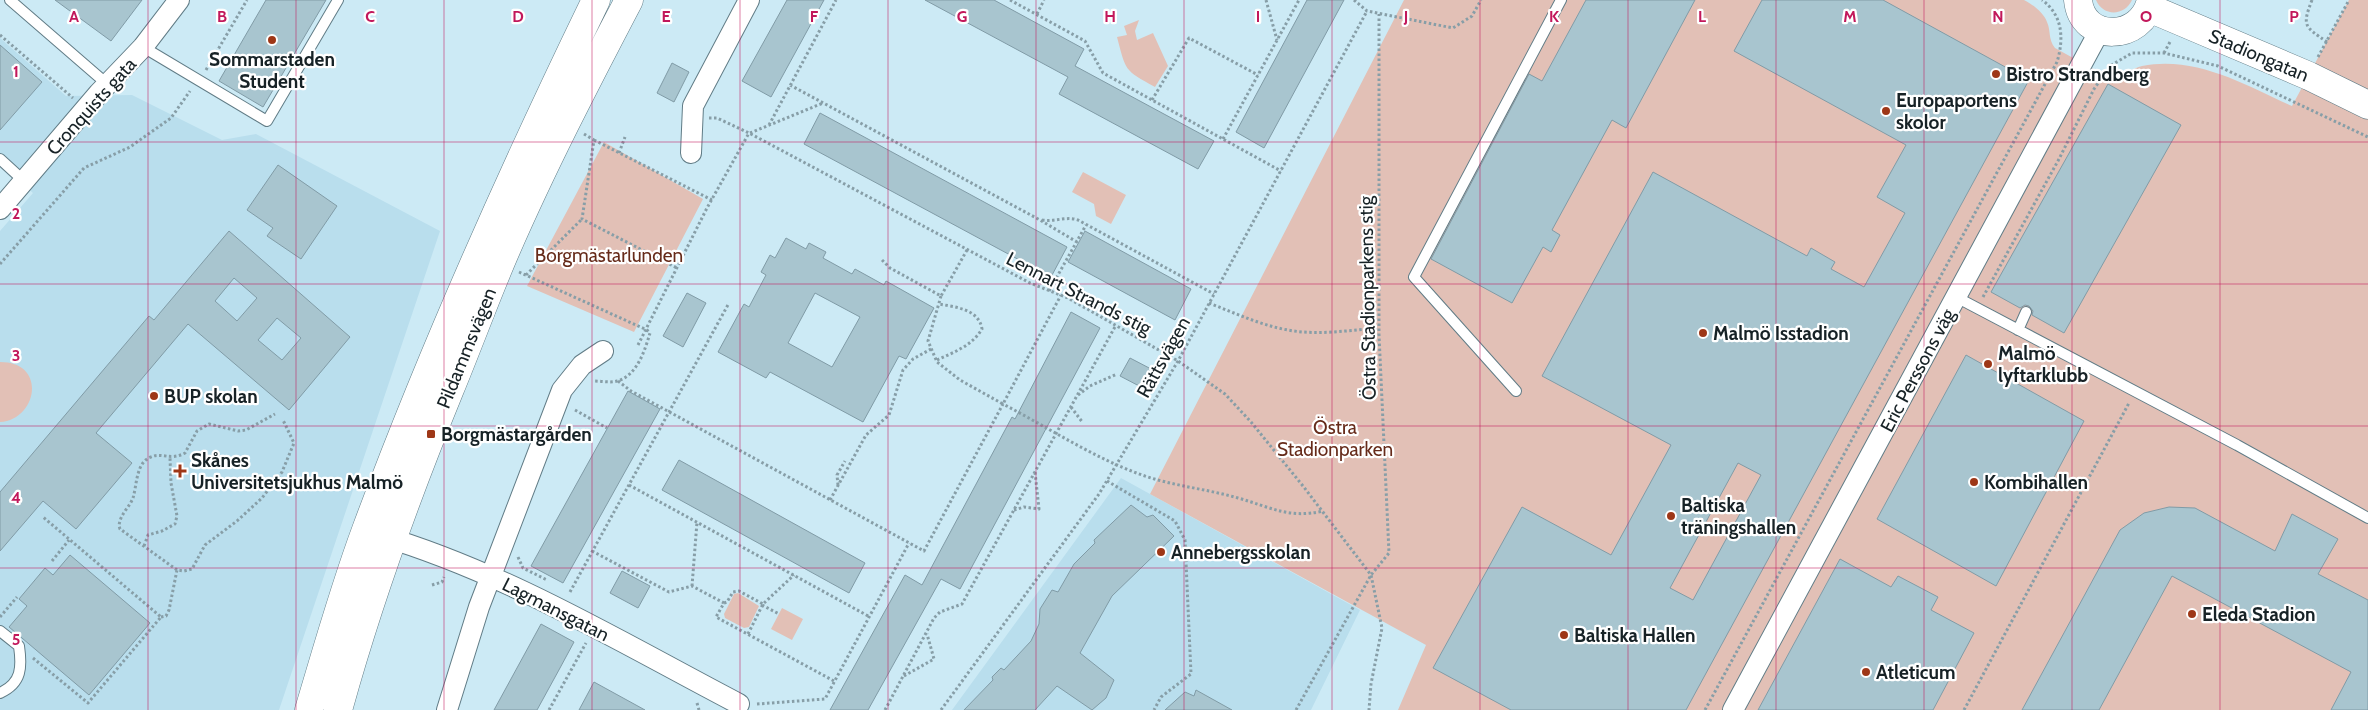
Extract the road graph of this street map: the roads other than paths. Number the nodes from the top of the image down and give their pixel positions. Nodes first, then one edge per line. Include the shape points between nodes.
1 (10, 0) edge
2 (179, 0) edge
3 (338, 0) edge
4 (596, 0) edge
5 (629, 0) edge
6 (1561, 0) edge
7 (2078, 0) edge
8 (741, 3) edge
9 (2150, 4) edge
10 (2100, 30) junction
11 (143, 47) junction
12 (107, 84) junction
13 (2368, 105) edge
14 (691, 153) dead end
15 (0, 159) edge
16 (24, 182) junction
17 (0, 209) edge
18 (1956, 297) junction
19 (2026, 312) dead end
20 (2018, 330) junction
21 (603, 350) dead end
22 (1516, 391) dead end
23 (2368, 518) edge
24 (365, 531) junction
25 (393, 539) junction
26 (491, 576) junction
27 (0, 631) edge
28 (0, 693) edge
29 (752, 704) edge
30 (309, 710) edge
31 (338, 710) edge
32 (447, 710) edge
33 (1733, 710) edge

1 - 12 lane
2 - 11 street, Cronquists gata
3 - 11 lane via 267,121
4 - 24 main road, Pildammsvägen via 524,147 418,395
5 - 25 main road, Pildammsvägen via 507,248 431,434
6 - 22 lane via 1414,278
7 - 10 main road via 2083,15
8 - 14 street via 694,106
9 - 10 main road, Stadiongatan via 2144,18 2124,31
9 - 13 main road, Stadiongatan
10 - 18 street, Eric Perssons väg
11 - 12 street, Cronquists gata
12 - 16 street, Cronquists gata
15 - 16 lane
16 - 17 street, Cronquists gata
18 - 20 lane
18 - 33 street, Eric Perssons väg
19 - 20 lane
20 - 23 lane
21 - 26 street via 582,365 562,390
24 - 25 street, Lagmansgatan
24 - 30 main road, Pildammsvägen
25 - 26 street, Lagmansgatan
25 - 31 main road, Pildammsvägen
26 - 29 street, Lagmansgatan
26 - 32 street
27 - 28 lane via 19,646 22,667 13,683

